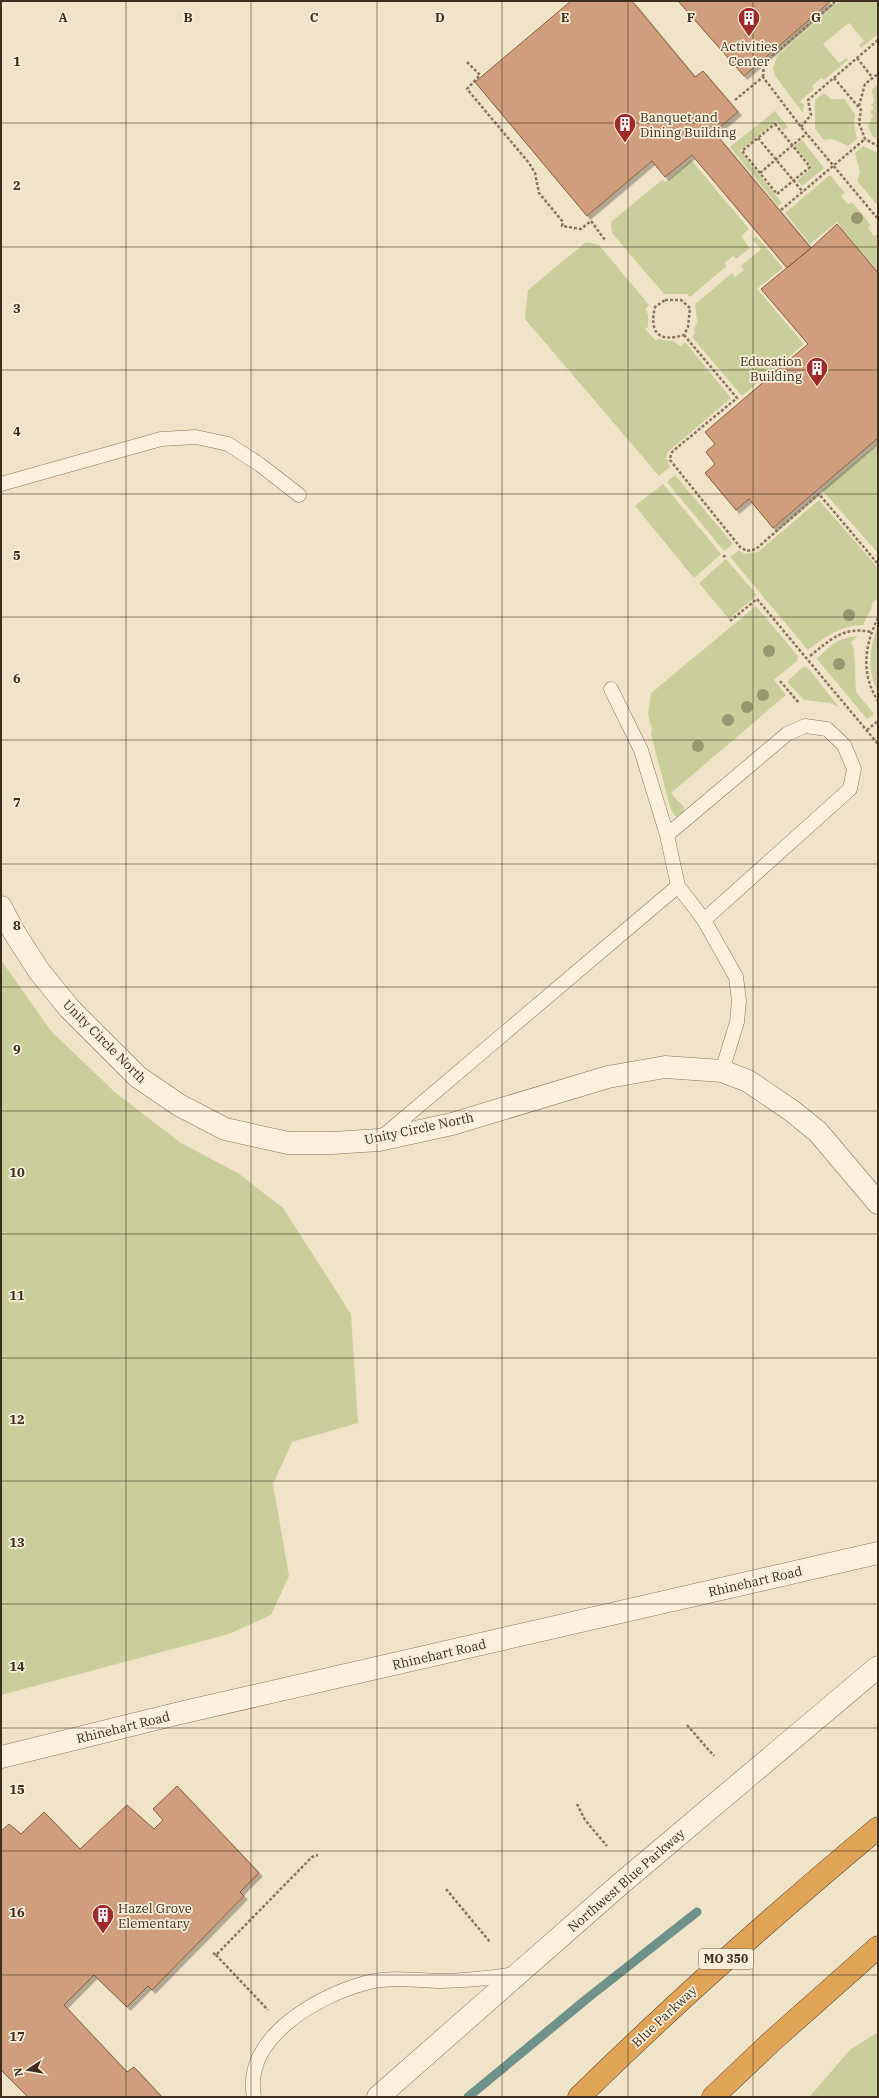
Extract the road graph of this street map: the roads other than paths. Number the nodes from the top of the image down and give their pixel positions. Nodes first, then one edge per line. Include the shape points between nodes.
1 (1, 484) edge
2 (299, 496) dead end
3 (611, 689) dead end
4 (667, 835) junction
5 (678, 886) junction
6 (1, 907) edge
7 (704, 920) junction
8 (722, 1071) junction
9 (379, 1140) junction
10 (878, 1203) edge
11 (878, 1553) edge
12 (878, 1667) edge
13 (1, 1757) edge
14 (878, 1828) edge
15 (878, 1947) edge
16 (518, 1974) junction
17 (254, 2097) edge
18 (378, 2097) edge
19 (579, 2097) edge
20 (713, 2097) edge

1 - 2 lane via 161,439 196,437 228,444 259,464
3 - 4 lane via 641,750
4 - 5 lane
4 - 7 lane via 787,734 805,726 827,729 844,745 854,769 850,789
5 - 7 lane
5 - 9 lane
6 - 9 street, Unity Circle North via 39,971 69,1008 138,1077 179,1105 225,1129 288,1143
7 - 8 lane via 736,977 739,1001 737,1022
8 - 9 street, Unity Circle North via 665,1066 608,1077 452,1124
8 - 10 street, Unity Circle North via 748,1081 818,1132
11 - 13 street, Rhinehart Road via 180,1713
12 - 16 street, Northwest Blue Parkway via 618,1886
14 - 19 highway, Blue Parkway / MO 350 via 775,1914 642,2035
15 - 20 highway
16 - 17 lane via 477,1980 397,1979 362,1984 321,2001 296,2015 275,2033 255,2065 252,2085
16 - 18 street, Northwest Blue Parkway

